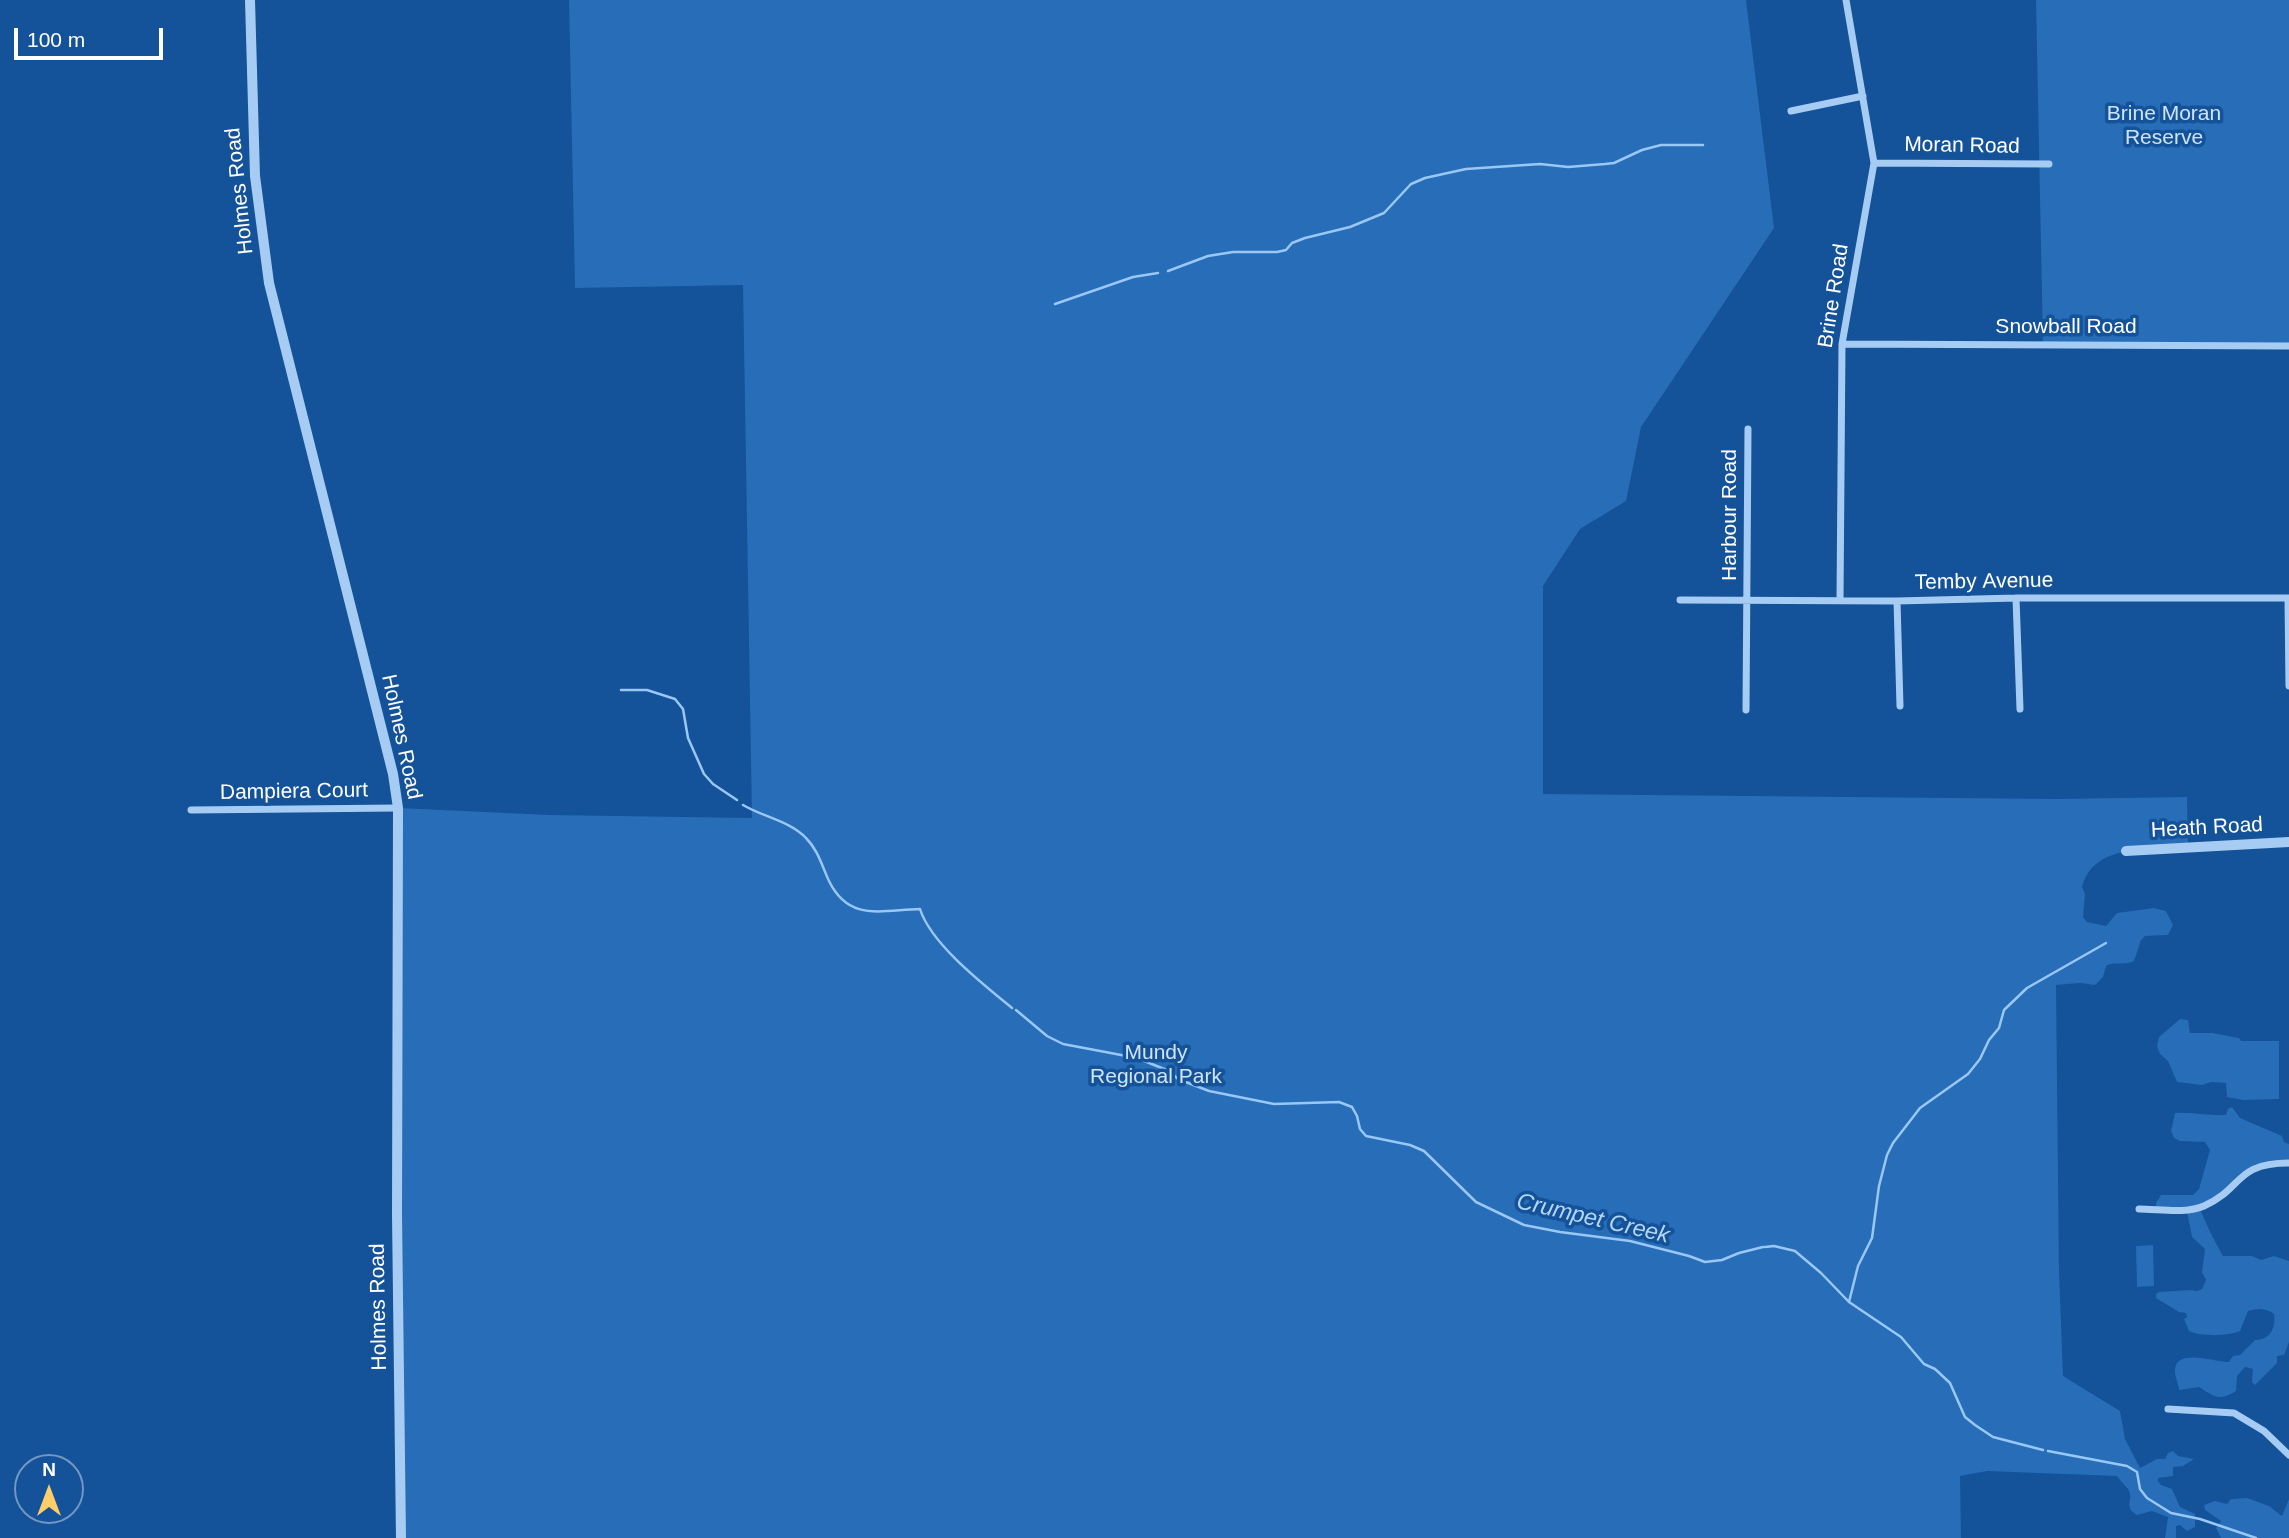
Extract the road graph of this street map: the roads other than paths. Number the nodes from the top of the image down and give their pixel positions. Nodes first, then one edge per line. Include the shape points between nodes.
1 (250, 0) edge
2 (1846, 0) edge
3 (1863, 96) junction
4 (1791, 111) dead end
5 (1874, 163) junction
6 (2049, 164) dead end
7 (1842, 344) junction
8 (2289, 346) edge
9 (1748, 429) dead end
10 (2016, 598) junction
11 (2288, 598) edge
12 (1680, 600) dead end
13 (1840, 600) junction
14 (1747, 601) junction
15 (1897, 601) junction
16 (2289, 686) edge
17 (1900, 705) dead end
18 (2020, 709) dead end
19 (1746, 710) dead end
20 (398, 808) junction
21 (191, 810) dead end
22 (2289, 842) edge
23 (2126, 851) dead end
24 (2289, 1163) edge
25 (2139, 1209) dead end
26 (2168, 1409) dead end
27 (2289, 1455) edge
28 (401, 1538) edge

1 - 20 street, Holmes Road via 254,176 269,283
2 - 3 street, Brine Road
3 - 4 street
3 - 5 street, Brine Road
5 - 6 street, Moran Road
5 - 7 street, Brine Road
7 - 8 street, Snowball Road
7 - 13 street, Brine Road
9 - 14 street, Harbour Road
10 - 11 street, Temby Avenue
10 - 15 street, Temby Avenue
10 - 18 street
11 - 16 street
12 - 14 street, Temby Avenue
13 - 14 street, Temby Avenue
13 - 15 street, Temby Avenue
14 - 19 street, Harbour Road
15 - 17 street
20 - 21 street, Dampiera Court
20 - 28 street, Holmes Road
22 - 23 street, Heath Road
24 - 25 street via 2249,1170 2201,1207
26 - 27 street via 2234,1413 2264,1431

